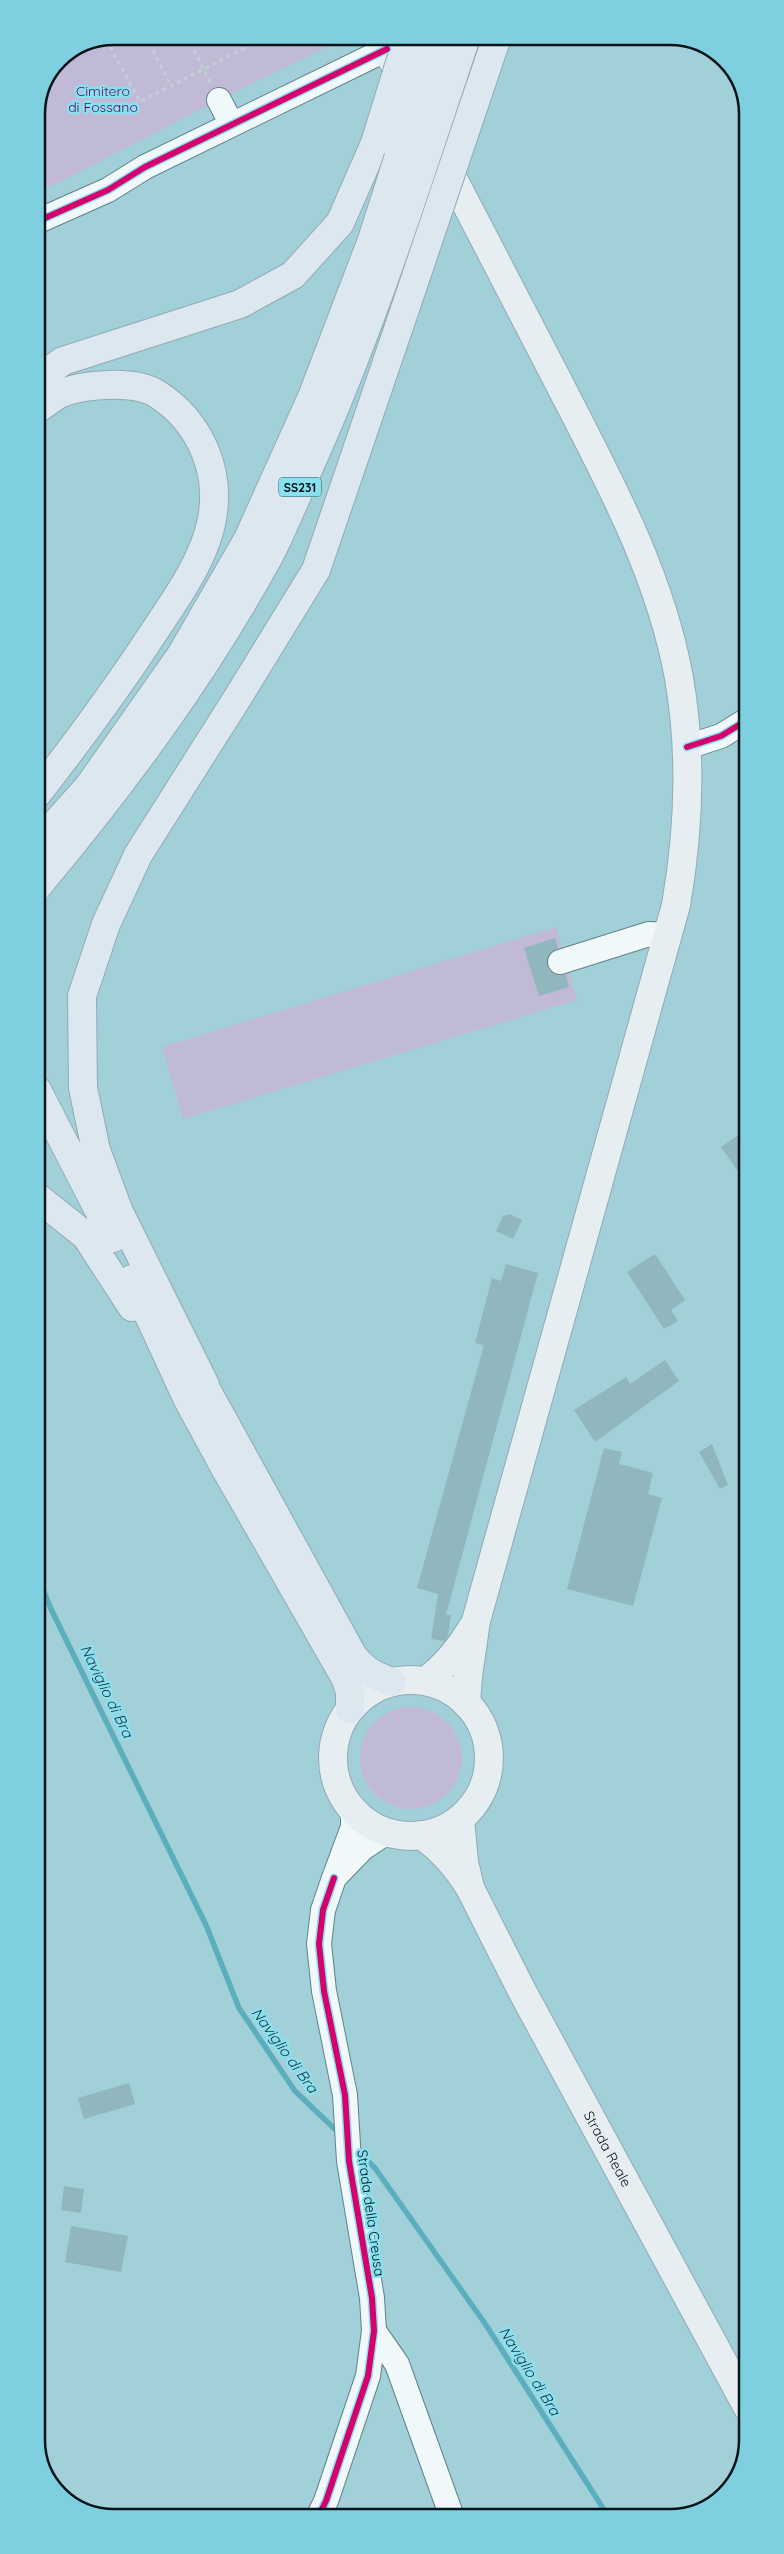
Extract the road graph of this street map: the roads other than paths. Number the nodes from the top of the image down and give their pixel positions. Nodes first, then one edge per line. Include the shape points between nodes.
1 (384, 45) edge
2 (391, 45) edge
3 (394, 45) edge
4 (434, 45) edge
5 (463, 45) edge
6 (494, 45) edge
7 (219, 100) road end
8 (231, 123) junction
9 (45, 218) edge
10 (45, 374) edge
11 (45, 404) edge
12 (739, 725) edge
13 (687, 747) junction
14 (45, 784) edge
15 (45, 835) edge
16 (45, 877) edge
17 (669, 935) junction
18 (560, 962) dead end
19 (45, 1106) edge
20 (45, 1203) edge
21 (196, 1391) junction
22 (476, 1621) junction
23 (426, 1681) junction
24 (392, 1682) junction
25 (466, 1703) junction
26 (350, 1709) junction
27 (353, 1810) junction
28 (460, 1819) junction
29 (387, 1832) junction
30 (422, 1835) junction
31 (334, 1878) junction
32 (470, 1888) junction
33 (374, 2331) junction
34 (739, 2391) edge
35 (322, 2509) edge
36 (449, 2509) edge

1 - 8 street
2 - 10 highway, bridge via 375,143 340,222 293,274 240,304 63,361
3 - 13 main road via 644,556 679,678
4 - 15 highway, SS231, bridge via 372,240 312,396 248,539 182,655 88,786
5 - 16 highway, SS231, bridge via 379,297 332,417 270,554 165,726
6 - 21 highway, bridge via 316,570 138,855 106,924 82,996 83,1088 96,1150
7 - 8 street
8 - 9 street via 108,190
11 - 14 highway via 61,394 100,384 148,388 172,404 200,438 213,471 216,498 208,537 191,574 111,698
12 - 13 street via 721,736
13 - 17 main road via 683,864
17 - 18 street via 649,934
17 - 22 main road
19 - 21 highway
20 - 21 highway via 86,1236
21 - 24 highway via 353,1656 374,1676
21 - 26 highway via 225,1468 335,1656 350,1693
22 - 23 main road via 460,1648 443,1668
22 - 25 main road
23 - 24 main road
23 - 25 main road via 450,1690
24 - 26 main road via 360,1698
25 - 28 main road via 481,1724 488,1746 488,1770 481,1792
26 - 27 main road via 336,1738 333,1760 337,1783
27 - 29 main road via 366,1822
27 - 31 street, Strada della Creusa via 353,1827
28 - 30 main road via 437,1832
28 - 32 main road, Strada Reale
29 - 30 main road
29 - 31 street, Strada della Creusa via 363,1848
30 - 32 main road, Strada Reale via 452,1860
31 - 33 street, Strada della Creusa via 323,1910 319,1944 324,1991 345,2095 349,2161 372,2298
32 - 34 main road, Strada Reale via 522,1991
33 - 35 street, Strada della Creusa via 368,2376
33 - 36 street via 397,2364

